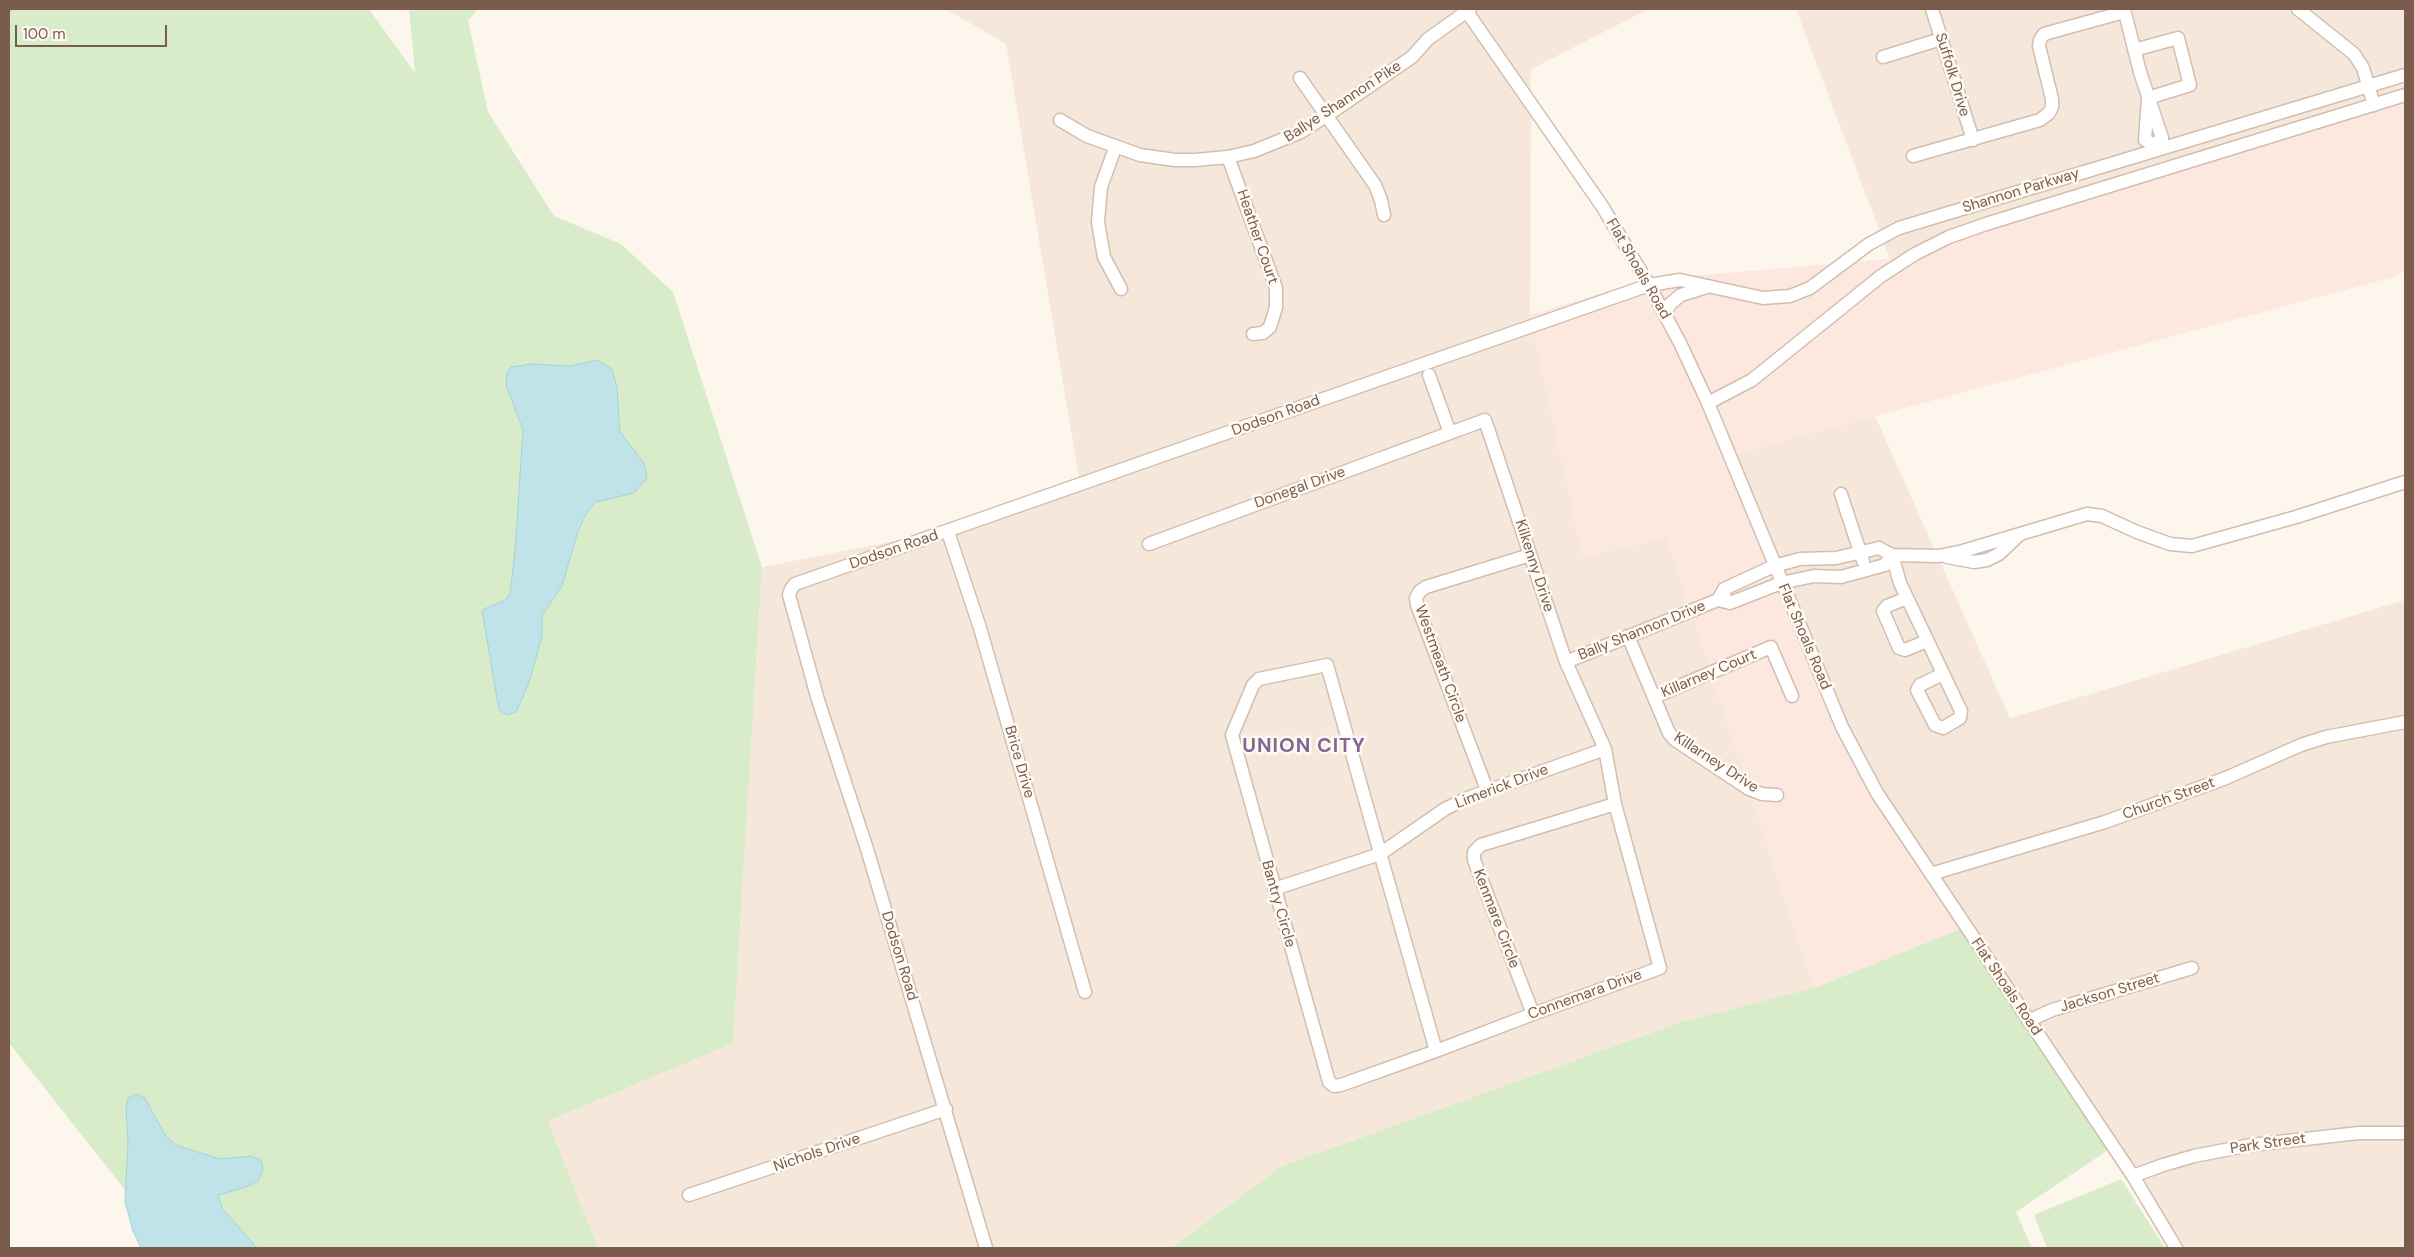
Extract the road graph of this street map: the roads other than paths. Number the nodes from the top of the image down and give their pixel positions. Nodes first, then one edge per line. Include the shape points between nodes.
1 (1932, 9) edge
2 (2298, 9) edge
3 (1468, 10) edge
4 (2124, 10) edge
5 (1941, 39) junction
6 (2134, 50) junction
7 (1883, 57) dead end
8 (2405, 75) edge
9 (1300, 78) dead end
10 (2368, 86) junction
11 (2405, 96) edge
12 (2374, 105) junction
13 (1326, 116) junction
14 (1060, 120) dead end
15 (1973, 140) junction
16 (1115, 148) junction
17 (1914, 156) dead end
18 (1228, 157) junction
19 (1384, 216) dead end
20 (1649, 284) junction
21 (1712, 286) junction
22 (1121, 289) dead end
23 (1665, 314) junction
24 (1253, 334) dead end
25 (1429, 375) dead end
26 (1708, 403) junction
27 (1450, 433) junction
28 (2405, 482) edge
29 (1841, 494) dead end
30 (948, 532) junction
31 (1150, 544) dead end
32 (1860, 552) junction
33 (1530, 554) junction
34 (1892, 555) junction
35 (1774, 566) junction
36 (1866, 570) junction
37 (1781, 583) junction
38 (1751, 586) junction
39 (1908, 598) junction
40 (1628, 636) junction
41 (1927, 641) junction
42 (1566, 662) junction
43 (1943, 674) dead end
44 (1792, 696) dead end
45 (1654, 697) junction
46 (2405, 722) edge
47 (1605, 748) junction
48 (1487, 790) junction
49 (1777, 795) dead end
50 (1615, 804) junction
51 (1380, 854) junction
52 (1931, 874) junction
53 (1274, 889) junction
54 (2192, 968) dead end
55 (1085, 992) dead end
56 (1533, 1014) junction
57 (2028, 1021) junction
58 (1436, 1051) junction
59 (946, 1110) junction
60 (2405, 1133) edge
61 (2133, 1176) junction
62 (689, 1195) dead end
63 (986, 1248) edge
64 (2176, 1248) edge

1 - 5 street, Suffolk Drive
2 - 10 street via 2354,54 2363,68
3 - 13 street, Ballye Shannon Pike via 1428,39 1412,57
3 - 20 street, Flat Shoals Road via 1602,206
4 - 6 street
4 - 15 street via 2044,34 2039,46 2052,100 2049,113 2040,120
5 - 7 street
5 - 15 street, Suffolk Drive
6 - 6 street via 2148,98 2190,85 2178,38
8 - 10 street, Shannon Parkway
9 - 13 street
10 - 12 street
10 - 21 street, Shannon Parkway via 1899,228 1869,244 1810,288 1790,296 1762,298
11 - 12 street, Shannon Parkway
12 - 26 street, Shannon Parkway via 1949,237 1914,254 1881,276 1752,380
13 - 18 street, Ballye Shannon Pike via 1280,142
13 - 19 street via 1375,185
14 - 16 street, Ballye Shannon Pike
15 - 17 street
16 - 18 street, Ballye Shannon Pike via 1176,160
16 - 22 street via 1101,188 1098,222 1104,257
18 - 24 street, Heather Court via 1276,288 1276,307 1270,327 1263,334
20 - 21 street, Shannon Parkway via 1680,280
20 - 23 street, Flat Shoals Road
20 - 30 street, Dodson Road
21 - 23 street via 1682,295 1670,304
23 - 26 street, Flat Shoals Road
25 - 27 street
26 - 35 street, Flat Shoals Road
27 - 31 street, Donegal Drive
27 - 33 street, Kilkenny Drive via 1485,420
28 - 34 street, Bally Shannon Drive via 2192,546 2170,544 2102,516 2087,514 1963,551 1939,556
29 - 32 street
30 - 55 street, Brice Drive via 980,628
30 - 59 street, Dodson Road via 795,584 789,595 818,700
32 - 34 street, Bally Shannon Drive via 1879,548
32 - 35 street, Bally Shannon Drive via 1836,558 1800,559
32 - 36 street
33 - 42 street, Kilkenny Drive
33 - 48 street, Westmeath Circle via 1426,586 1416,598
34 - 36 street, Bally Shannon Drive via 1885,565
34 - 39 street
35 - 37 street, Flat Shoals Road
35 - 38 street, Bally Shannon Drive
36 - 37 street, Bally Shannon Drive via 1841,577 1814,576
37 - 38 street, Bally Shannon Drive
37 - 52 street, Flat Shoals Road via 1856,756
38 - 40 street, Bally Shannon Drive via 1730,603 1718,600
39 - 41 street
39 - 41 street via 1887,606 1883,611 1899,648 1905,650
40 - 42 street, Bally Shannon Drive
40 - 45 street, Killarney Drive
41 - 43 street
42 - 47 street, Kilkenny Drive
44 - 45 street, Killarney Court via 1771,647
45 - 49 street, Killarney Drive via 1675,740 1749,789
46 - 52 street, Church Street via 2301,745 2226,778 2105,822
47 - 48 street, Limerick Drive
47 - 50 street, Kilkenny Drive
48 - 51 street, Limerick Drive via 1445,809
50 - 56 street, Connemara Drive via 1660,968
50 - 56 street, Kenmare Circle via 1481,845 1474,852 1474,860
51 - 53 street, Limerick Drive
51 - 53 street, Bantry Circle via 1327,665 1259,679 1253,684 1232,735
51 - 58 street, Bantry Circle
52 - 57 street, Flat Shoals Road
53 - 58 street, Bantry Circle via 1328,1082 1334,1086 1341,1085
54 - 57 street, Jackson Street via 2052,1010
56 - 58 street, Connemara Drive
57 - 61 street, Flat Shoals Road
59 - 62 street, Nichols Drive
59 - 63 street, Dodson Road
60 - 61 street, Park Street via 2359,1133 2251,1145 2163,1164
61 - 64 street, Flat Shoals Road

